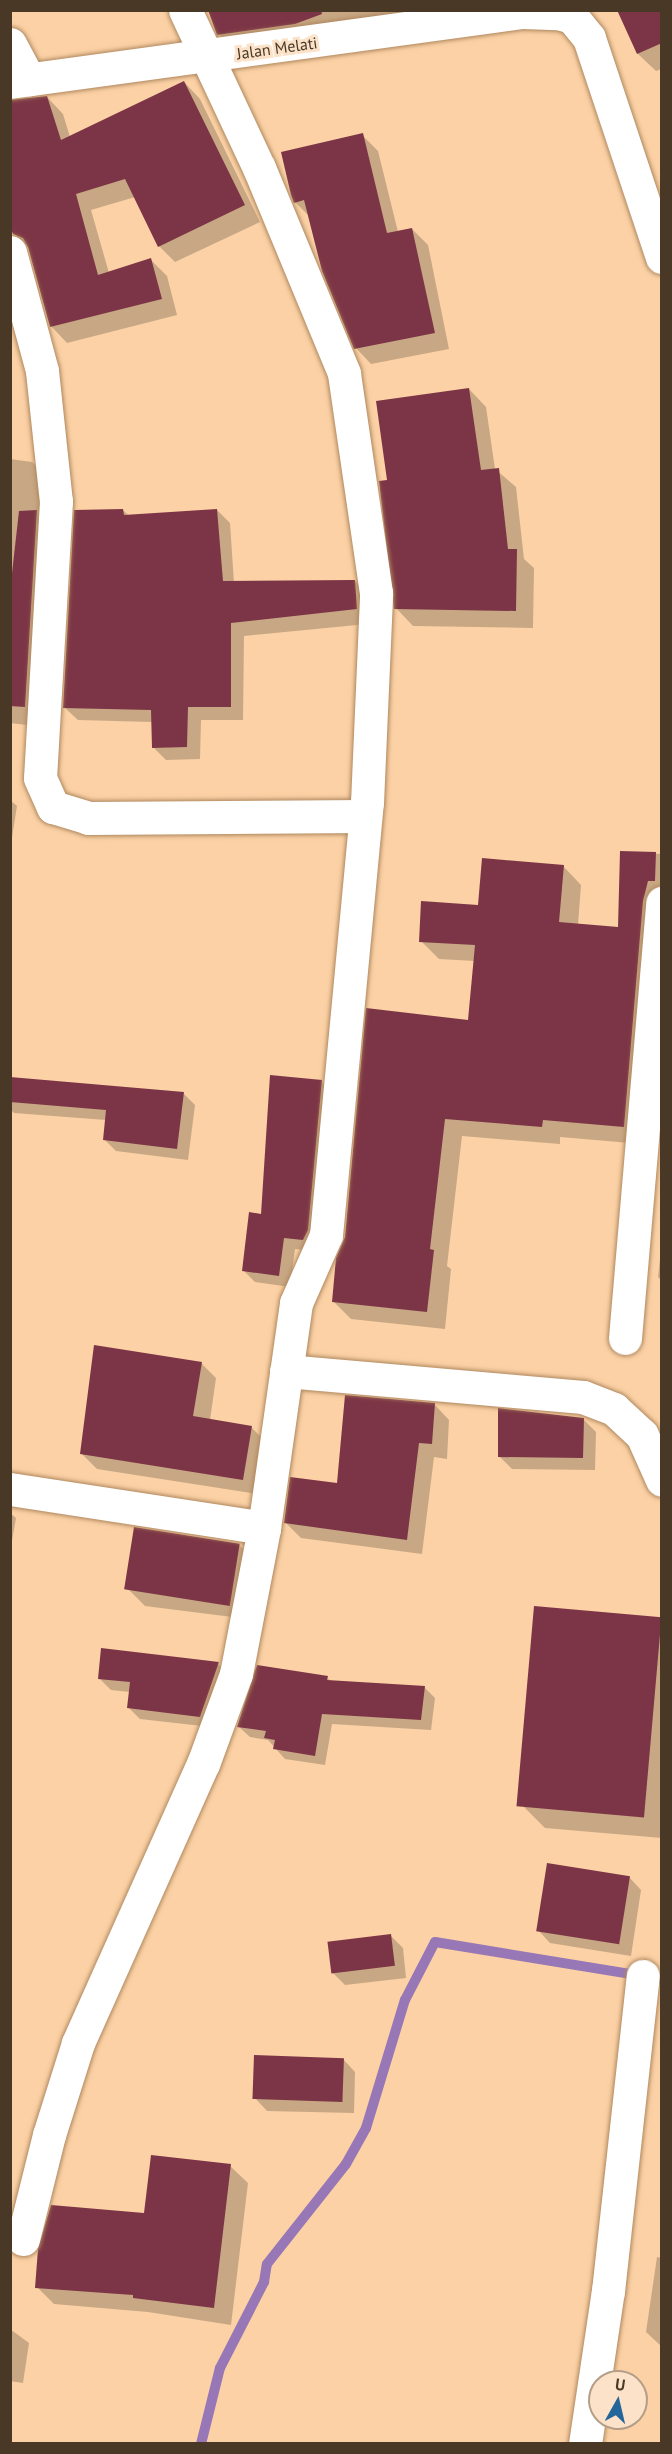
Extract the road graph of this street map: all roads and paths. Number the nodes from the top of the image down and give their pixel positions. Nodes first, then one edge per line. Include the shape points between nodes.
1 (185, 10) edge
2 (544, 11) edge
3 (10, 44) edge
4 (207, 58) junction
5 (20, 80) edge
6 (10, 252) edge
7 (662, 257) edge
8 (17, 304) edge
9 (365, 816) junction
10 (662, 903) edge
11 (625, 1338) dead end
12 (286, 1371) junction
13 (662, 1480) edge
14 (10, 1489) edge
15 (264, 1528) junction
16 (643, 1976) dead end
17 (23, 2239) dead end
18 (585, 2444) edge

1 - 4 street
2 - 4 street, Jalan Melati
2 - 7 street via 572,17 589,38
3 - 5 street
4 - 5 street, Jalan Melati
4 - 9 street via 310,284 344,373 376,593
6 - 8 street
8 - 9 street via 42,371 56,501 40,777 53,807 88,818
9 - 12 street via 326,1235 296,1303
10 - 11 street
12 - 13 street via 583,1396 614,1409 642,1435
12 - 15 street
14 - 15 street
15 - 17 street via 236,1674 203,1764 78,2043 49,2135
16 - 18 street via 608,2290

